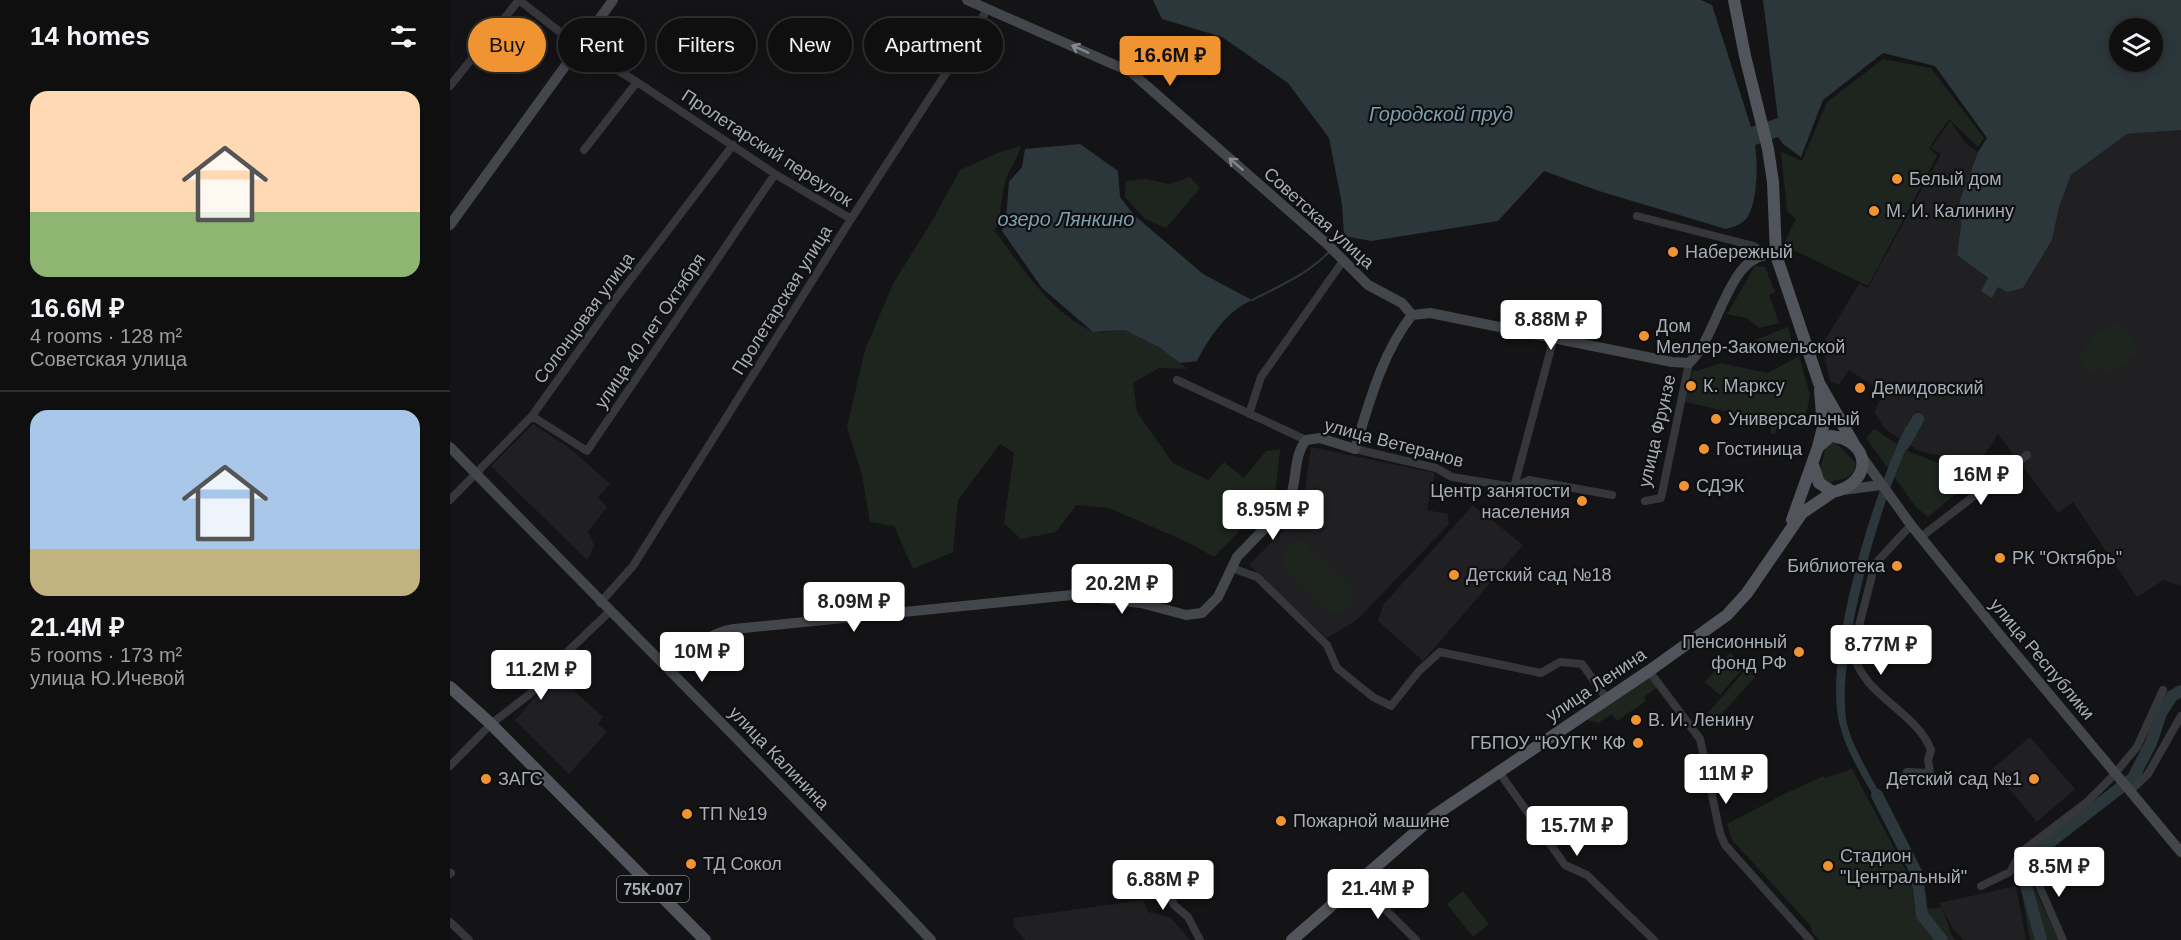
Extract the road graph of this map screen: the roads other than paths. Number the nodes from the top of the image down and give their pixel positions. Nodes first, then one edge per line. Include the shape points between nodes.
1 (519, 0) edge
2 (613, 0) edge
3 (967, 0) edge
4 (1734, 0) edge
5 (987, 10) junction
6 (600, 18) edge
7 (558, 31) edge
8 (561, 72) edge
9 (620, 72) edge
10 (637, 82) junction
11 (450, 86) edge
12 (733, 145) junction
13 (584, 150) dead end
14 (775, 174) junction
15 (1637, 216) dead end
16 (851, 219) junction
17 (450, 225) edge
18 (1770, 254) junction
19 (1339, 257) junction
20 (1412, 315) junction
21 (1554, 338) junction
22 (1689, 363) junction
23 (1177, 380) dead end
24 (1819, 383) junction
25 (1249, 414) junction
26 (532, 416) junction
27 (1306, 440) junction
28 (450, 447) edge
29 (1818, 447) junction
30 (1355, 449) junction
31 (1858, 451) junction
32 (2027, 454) dead end
33 (1813, 465) junction
34 (476, 474) junction
35 (1881, 485) junction
36 (1514, 487) junction
37 (1836, 492) junction
38 (1612, 495) dead end
39 (450, 500) edge
40 (1645, 501) dead end
41 (1911, 525) junction
42 (1788, 530) junction
43 (1921, 537) junction
44 (1232, 568) junction
45 (600, 603) junction
46 (609, 612) junction
47 (672, 671) junction
48 (1649, 671) junction
49 (450, 687) edge
50 (2163, 690) dead end
51 (1607, 699) junction
52 (2181, 716) edge
53 (491, 724) junction
54 (450, 765) edge
55 (1499, 772) junction
56 (2124, 783) junction
57 (1901, 784) dead end
58 (2181, 852) edge
59 (2017, 863) junction
60 (1140, 868) dead end
61 (1358, 882) junction
62 (1981, 886) dead end
63 (450, 922) edge
64 (469, 940) edge
65 (705, 940) edge
66 (931, 940) edge
67 (1200, 940) edge
68 (1292, 940) edge
69 (1416, 940) edge
70 (1654, 940) edge
71 (1810, 940) edge
72 (2063, 940) edge

1 - 7 street, Пролетарский переулок
1 - 11 street
2 - 6 street
3 - 5 street, Советская улица
4 - 18 main road via 1773,182
5 - 16 street, Пролетарская улица
19 -> 5 street, Советская улица via 1131,72
8 - 17 street
9 - 10 street, Пролетарский переулок
10 - 12 street, Пролетарский переулок
10 - 13 street
12 - 14 street, Пролетарский переулок
12 - 26 street, Солонцовая улица
14 - 16 street, Пролетарский переулок
14 - 26 street, улица 40 лет Октября via 587,452
15 - 18 street via 1754,246
16 - 45 street, Пролетарская улица via 633,566
18 - 22 street, улица Фрунзе via 1750,259 1739,272 1704,344
18 - 24 main road
19 - 20 street, Советская улица via 1368,285 1402,303
19 - 25 street via 1261,376
20 - 21 street via 1430,313
20 - 30 street via 1400,329 1374,388
21 - 22 street
21 - 36 street
22 - 40 street, улица Фрунзе via 1661,498
23 - 25 street, улица Ветеранов
24 - 29 main road via 1823,427
24 - 31 main road
25 - 27 street, улица Ветеранов
26 - 34 street, Солонцовая улица
27 - 30 street, улица Ветеранов via 1320,438
27 - 44 street via 1298,455 1293,495 1288,504 1244,548
28 - 34 street, улица Калинина
29 - 31 main road via 1831,436 1846,439
29 - 33 main road
30 - 36 street, улица Ветеранов via 1436,468 1452,477
31 - 35 street, улица Республики
31 - 37 main road via 1862,474
32 - 43 street
33 - 37 main road via 1819,483
33 - 42 main road
34 - 39 street, Солонцовая улица
34 - 45 street, улица Калинина
35 - 37 street
35 - 41 street, улица Республики
36 - 38 street, улица Ветеранов via 1529,480
37 - 42 main road via 1812,505
41 - 43 street, улица Республики
41 - 57 street via 1875,564 1853,649 1868,681 1919,729 1931,750 1930,773 1907,772
42 - 48 main road, улица Ленина via 1764,570 1727,615
43 - 56 street, улица Республики
44 - 47 street via 1218,597 1202,613 1186,615 1142,603 1072,595 734,629 705,639
44 - 51 street via 1257,577 1327,645 1337,668 1390,706 1440,652 1541,673 1560,662 1582,664
45 - 46 street, улица Калинина
46 - 47 street, улица Калинина
46 - 53 street via 531,693
47 - 66 street, улица Калинина
48 - 51 main road, улица Ленина
48 - 71 street via 1700,739 1725,845
49 - 53 main road, 75К-007
50 - 56 street
51 - 55 main road, улица Ленина
52 - 56 street via 2148,774
53 - 54 street
53 - 65 main road, 75К-007
55 - 61 main road, улица Ленина via 1435,815
55 - 70 street via 1564,866 1587,875
56 - 58 street, улица Республики
56 - 59 street via 2087,802 2020,853
59 - 62 street via 2010,873
59 - 72 street via 2031,867
60 - 67 street via 1161,873 1174,905 1188,917
61 - 68 main road, улица Ленина
61 - 69 street
63 - 64 street

